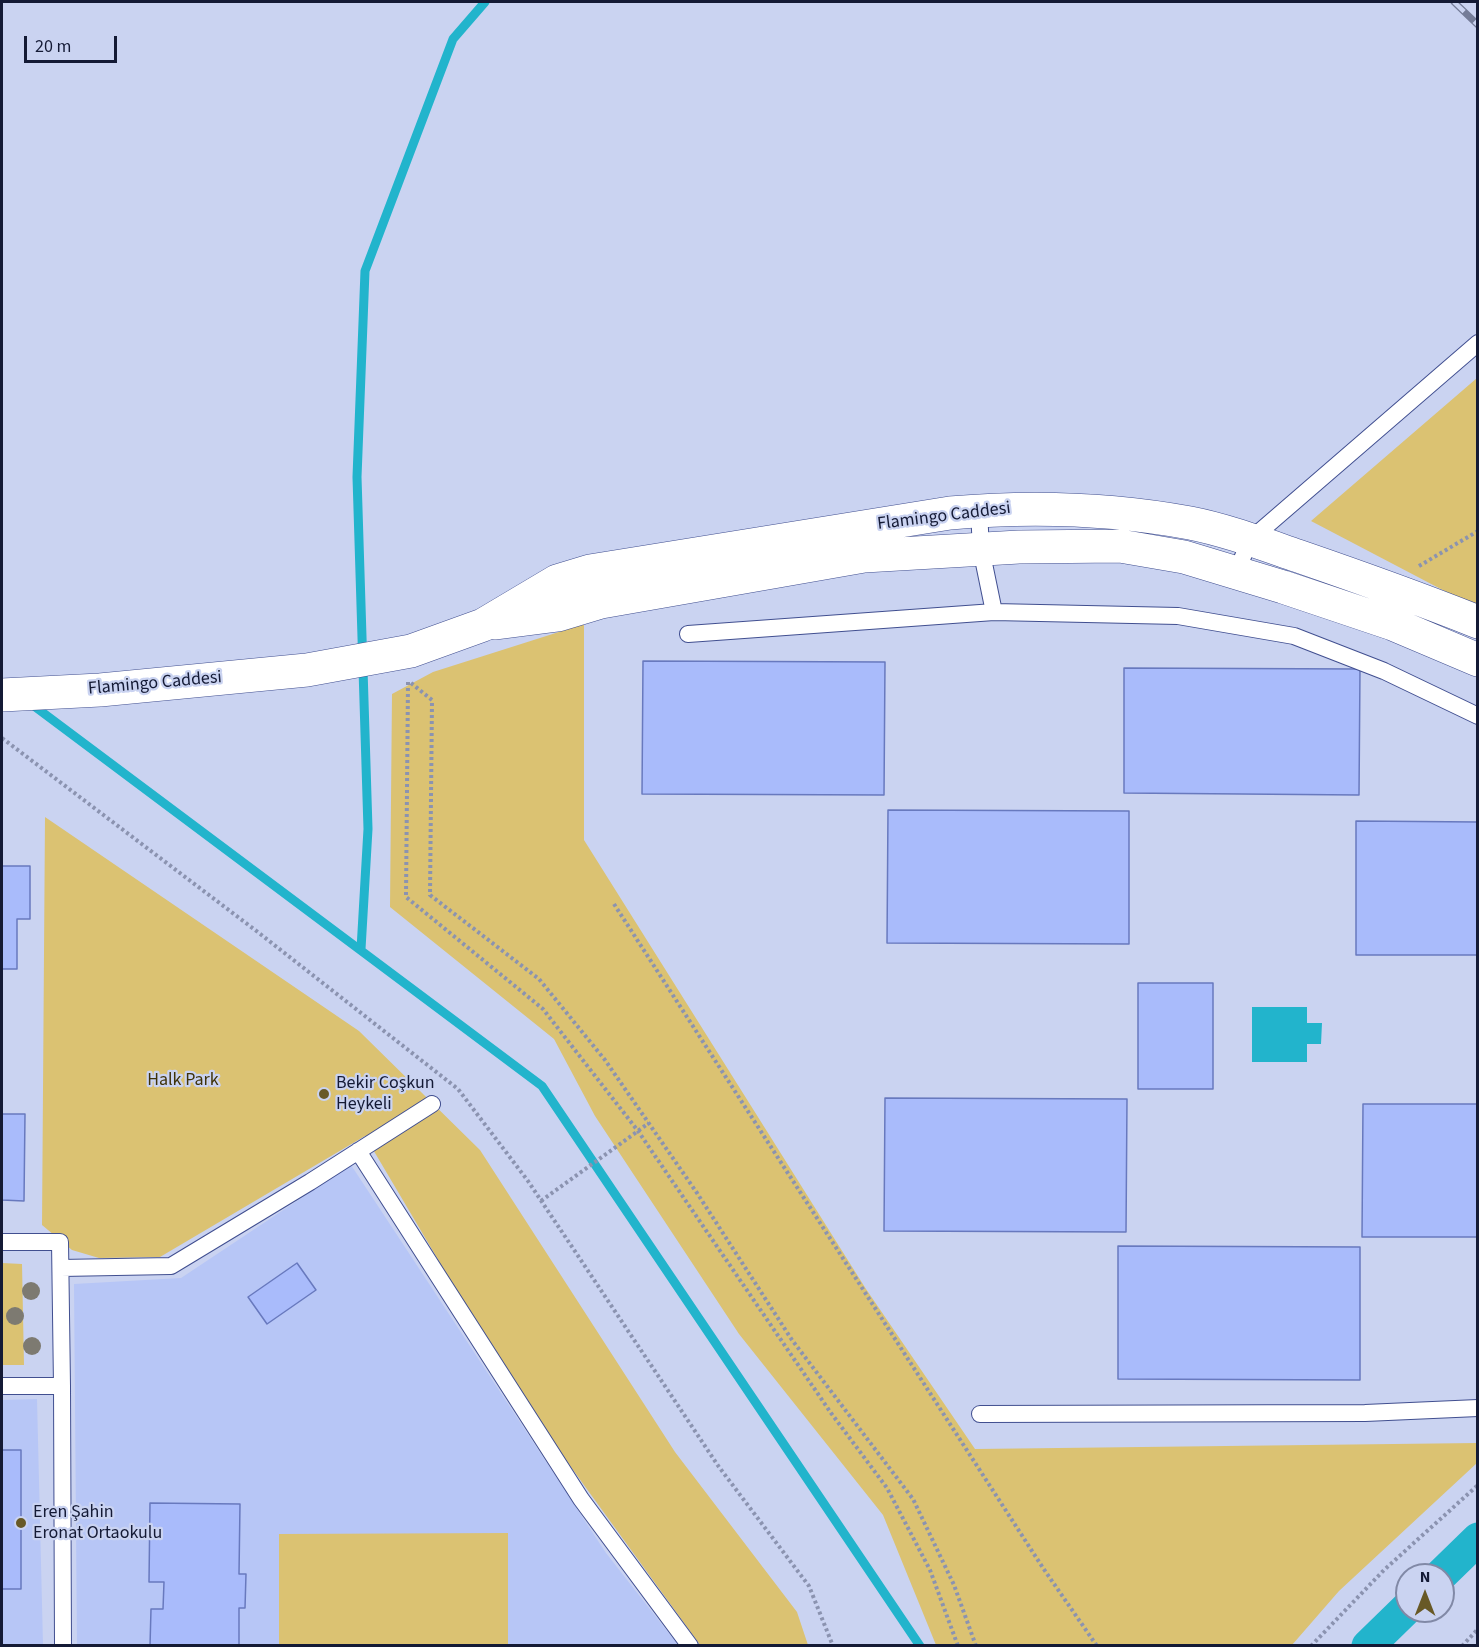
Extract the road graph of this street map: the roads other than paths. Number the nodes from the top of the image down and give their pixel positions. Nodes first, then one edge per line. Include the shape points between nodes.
1 (1478, 343) edge
2 (980, 511) junction
3 (1250, 540) junction
4 (981, 549) junction
5 (1236, 573) junction
6 (994, 612) junction
7 (1478, 622) edge
8 (483, 625) junction
9 (688, 634) dead end
10 (1478, 660) edge
11 (2, 695) edge
12 (1478, 716) edge
13 (432, 1104) dead end
14 (358, 1151) junction
15 (2, 1242) edge
16 (61, 1268) junction
17 (2, 1386) edge
18 (62, 1386) junction
19 (1478, 1408) edge
20 (980, 1414) dead end
21 (63, 1646) edge
22 (690, 1646) edge

1 - 3 lane
2 - 3 street, Flamingo Caddesi via 1104,511 1191,523
2 - 4 lane
2 - 8 street, Flamingo Caddesi via 590,571 557,581
3 - 5 lane
3 - 7 street, Flamingo Caddesi
4 - 5 street, Flamingo Caddesi via 1120,546 1184,557
4 - 6 lane
4 - 8 street, Flamingo Caddesi via 864,556 601,602 558,615
5 - 10 street, Flamingo Caddesi via 1393,624
6 - 9 lane
6 - 12 lane via 1178,616 1294,636 1384,671
8 - 11 street, Flamingo Caddesi via 410,666 307,670 100,690
13 - 14 lane
14 - 16 lane via 171,1266
14 - 22 lane via 581,1499
15 - 16 lane via 60,1242
16 - 18 lane
17 - 18 lane
18 - 21 lane
19 - 20 lane via 1365,1413

